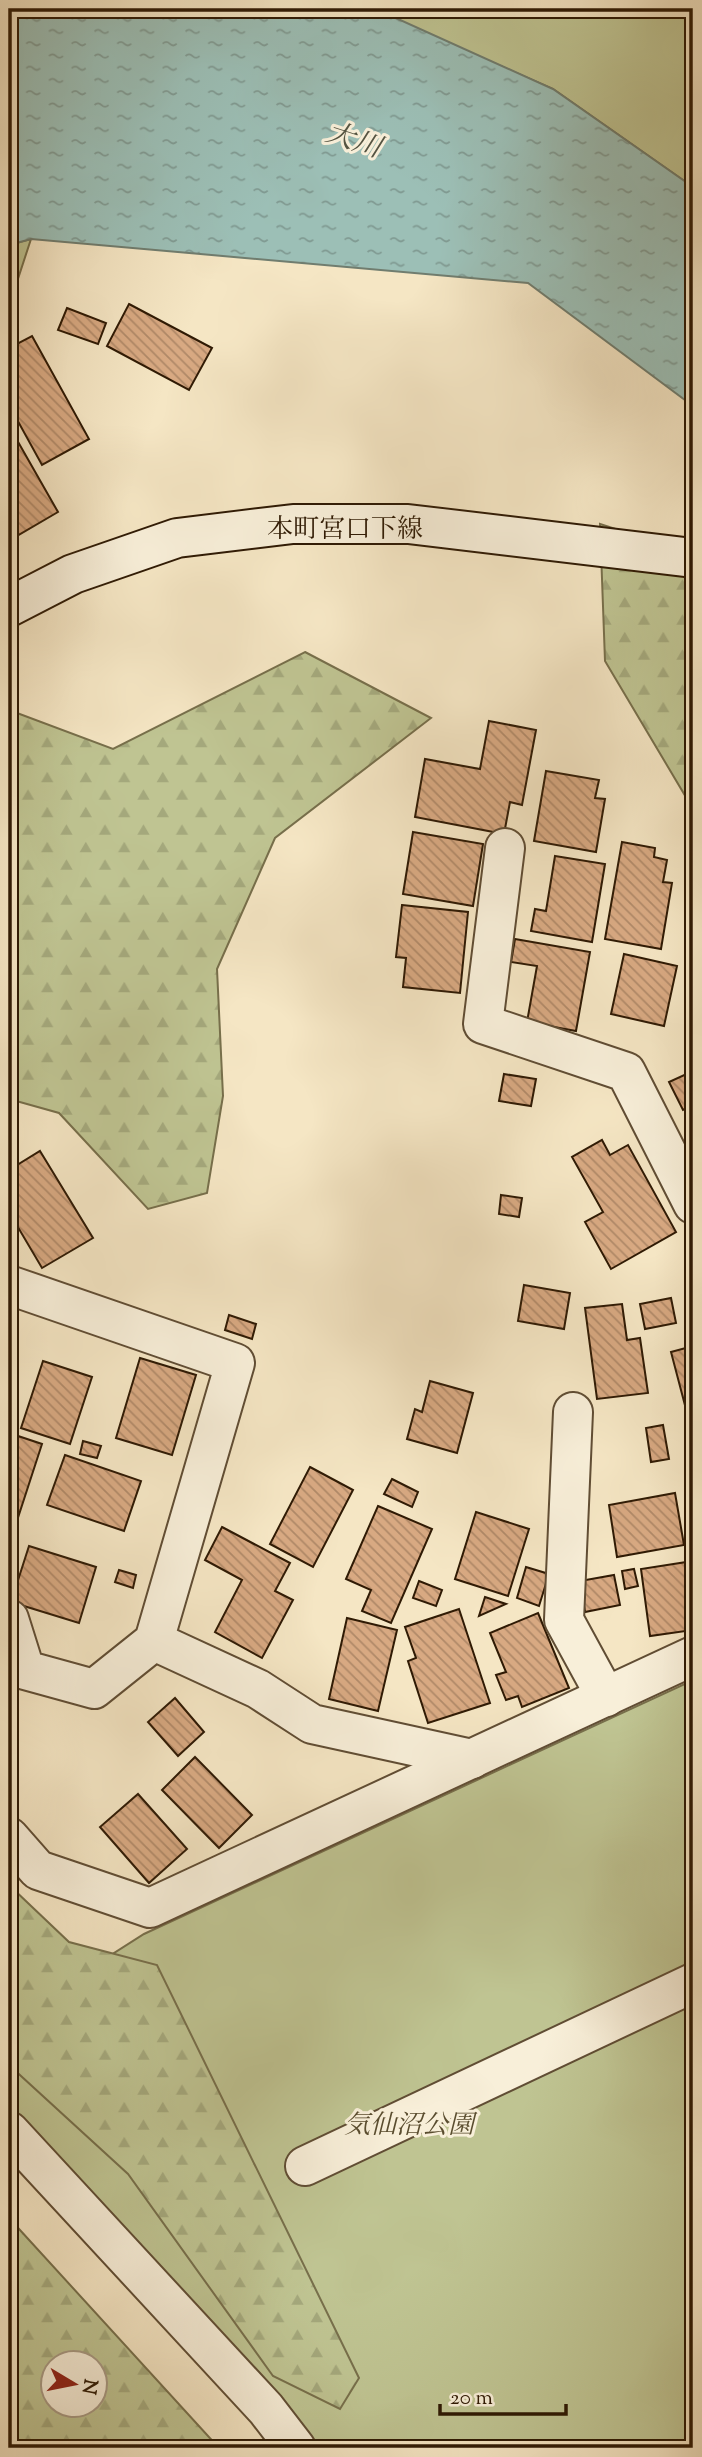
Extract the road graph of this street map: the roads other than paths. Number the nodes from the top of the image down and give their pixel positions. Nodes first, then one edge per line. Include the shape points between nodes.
1 (693, 558) edge
2 (9, 607) edge
3 (505, 848) dead end
4 (693, 1204) edge
5 (9, 1285) edge
6 (573, 1412) dead end
7 (9, 1619) edge
8 (154, 1641) junction
9 (693, 1656) edge
10 (606, 1697) junction
11 (472, 1759) junction
12 (9, 1836) edge
13 (693, 1983) edge
14 (9, 2131) edge
15 (305, 2166) dead end
16 (296, 2448) edge

1 - 2 street, 本町宮口下線 via 408,524 293,524 177,538 73,574
3 - 4 street via 482,1024 626,1072
5 - 8 street via 235,1363
6 - 10 street via 564,1620
7 - 8 street via 24,1670 93,1689
8 - 11 street via 258,1689 312,1724
9 - 10 street
10 - 11 street
11 - 12 street via 150,1908 38,1870
13 - 15 street
14 - 16 street via 266,2409

